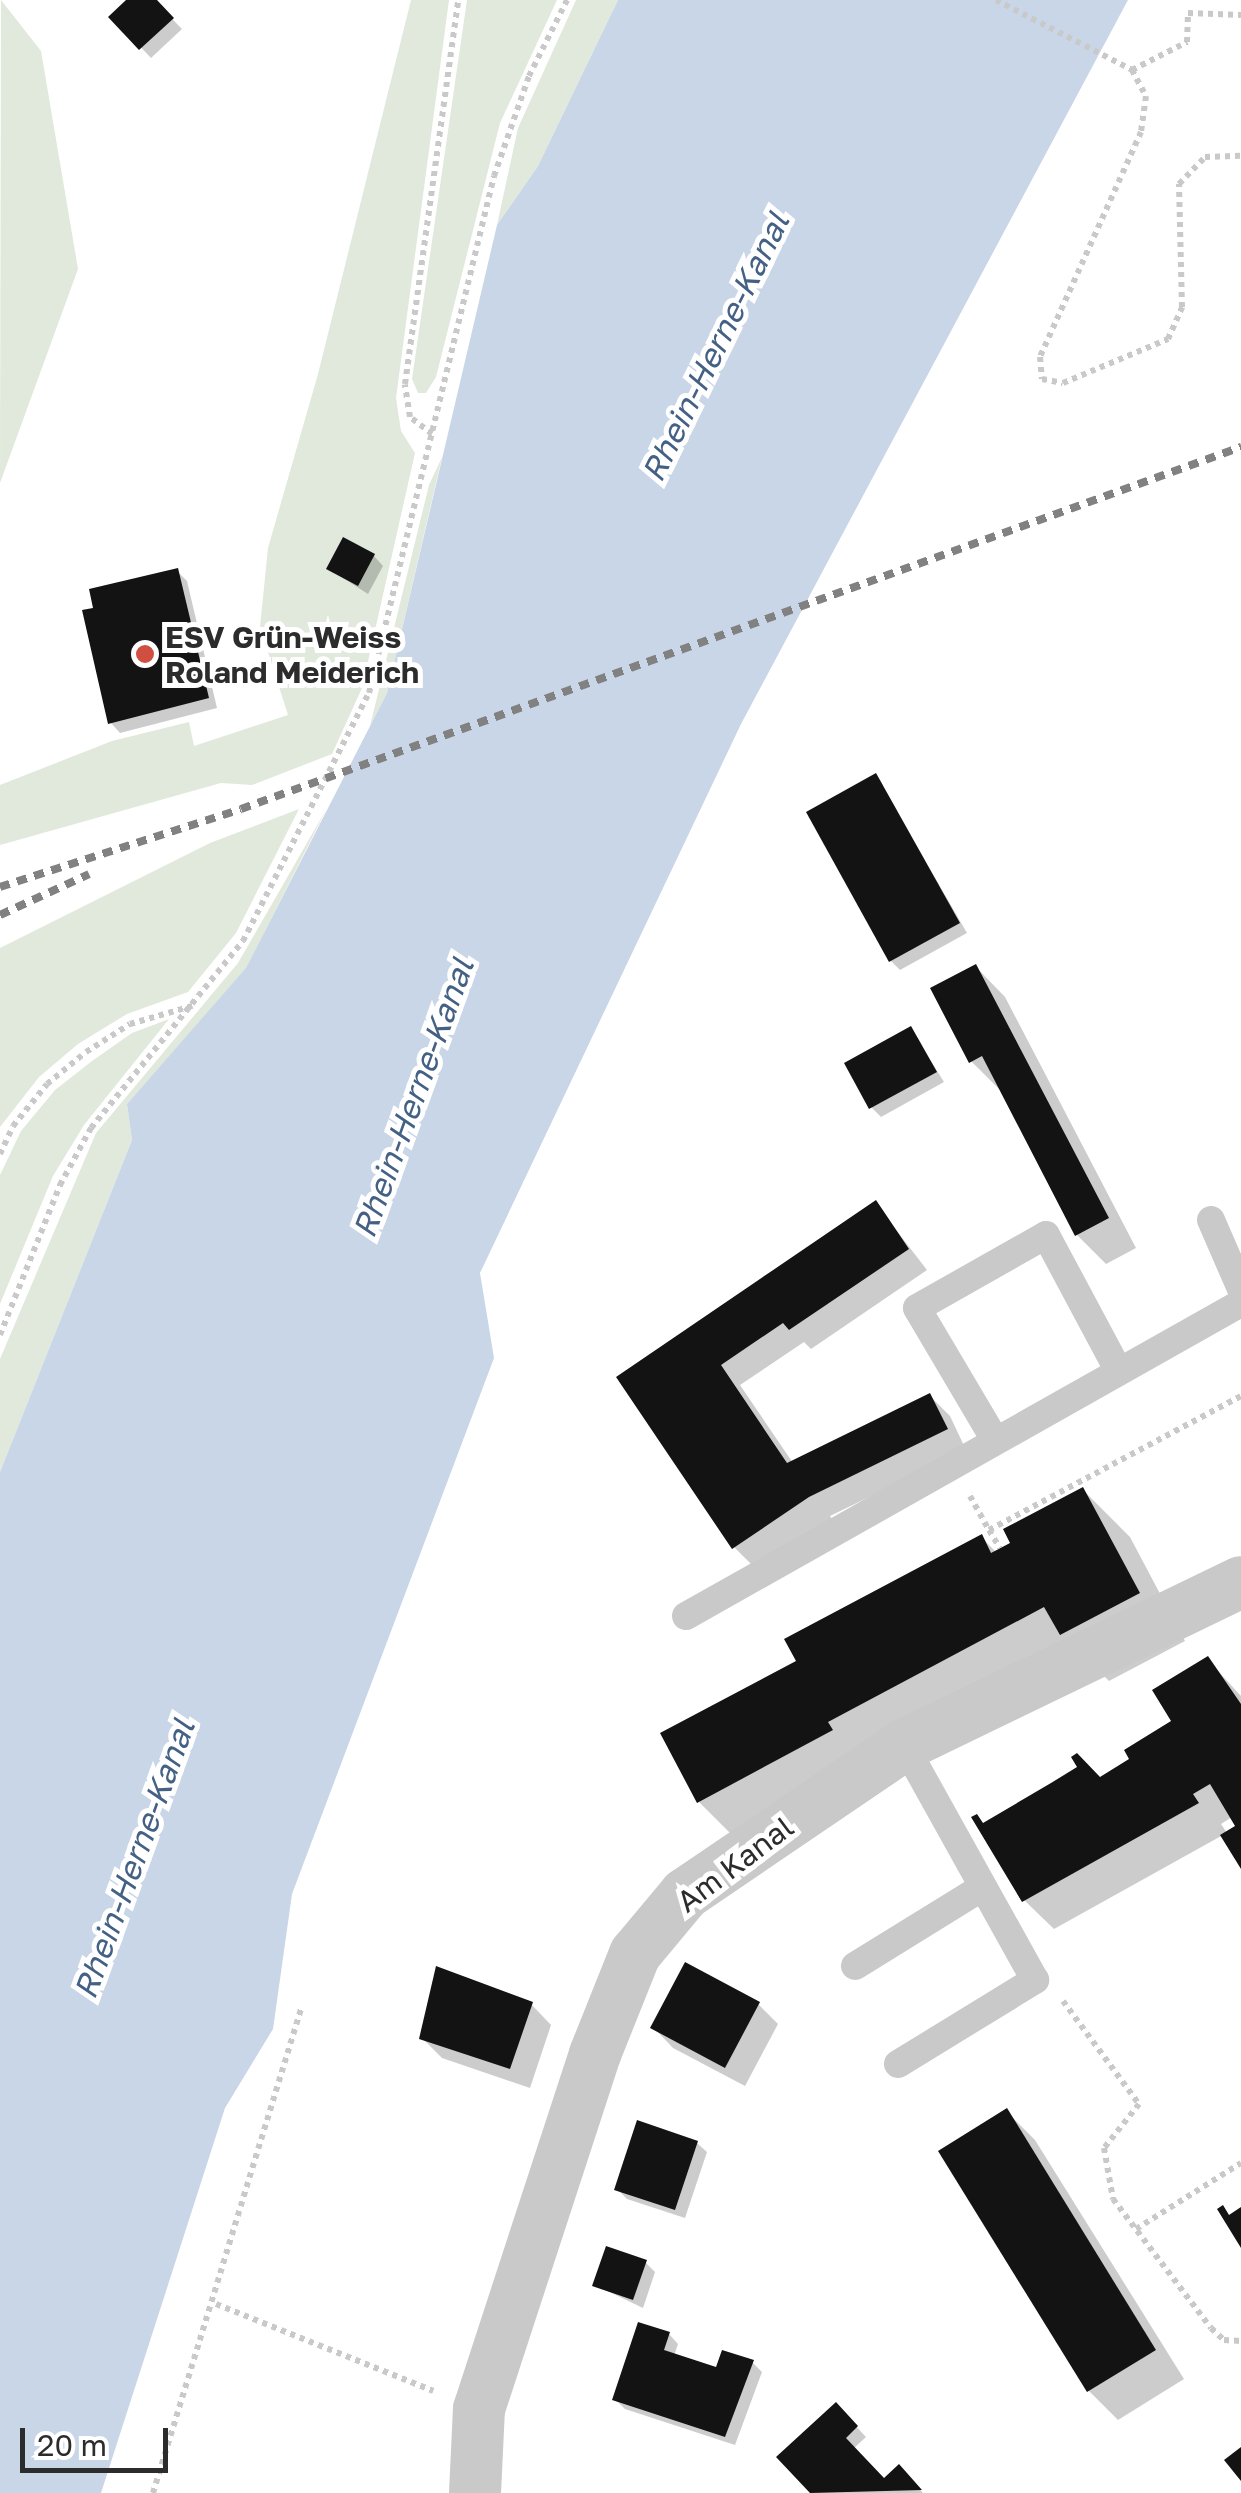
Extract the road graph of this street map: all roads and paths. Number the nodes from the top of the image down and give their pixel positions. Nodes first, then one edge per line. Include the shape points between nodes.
1 (458, 0) edge
2 (567, 0) edge
3 (996, 0) edge
4 (1241, 16) edge
5 (1132, 70) junction
6 (1241, 156) edge
7 (432, 434) junction
8 (192, 1006) junction
9 (0, 1154) edge
10 (1211, 1220) dead end
11 (1241, 1289) edge
12 (1241, 1303) edge
13 (0, 1334) edge
14 (1118, 1370) junction
15 (1241, 1396) edge
16 (995, 1440) junction
17 (951, 1464) junction
18 (990, 1530) junction
19 (1000, 1548) dead end
20 (1241, 1582) edge
21 (686, 1616) dead end
22 (904, 1746) junction
23 (983, 1887) junction
24 (854, 1966) dead end
25 (1034, 1980) junction
26 (301, 2009) dead end
27 (898, 2064) dead end
28 (1241, 2163) edge
29 (1136, 2229) junction
30 (216, 2304) junction
31 (1241, 2342) edge
32 (478, 2409) junction
33 (153, 2493) edge
34 (475, 2493) edge

1 - 7 path via 404,384 410,417
2 - 7 path via 508,126
3 - 5 path
4 - 5 path via 1188,13 1186,42
5 - 6 path via 1146,96 1140,132 1040,357 1042,380 1063,383 1168,339 1182,307 1178,184 1206,158
7 - 8 path via 370,693 243,942
8 - 9 path via 130,1024 46,1084
8 - 13 path via 91,1128 60,1184
10 - 11 lane
12 - 14 lane
14 - 16 lane
14 - 16 lane via 1046,1236 933,1298 916,1308
15 - 18 path
16 - 17 lane
17 - 18 path
17 - 21 lane
18 - 19 path
20 - 22 street, Am Kanal
22 - 23 lane
22 - 32 street, Am Kanal via 685,1894 635,1954
23 - 24 lane
23 - 25 lane
25 - 27 lane
25 - 29 path via 1074,2010 1139,2104 1104,2148 1113,2199
26 - 30 path
28 - 29 path
29 - 31 path via 1211,2328 1224,2340
30 - 32 path
30 - 33 path
32 - 34 street, Am Kanal

